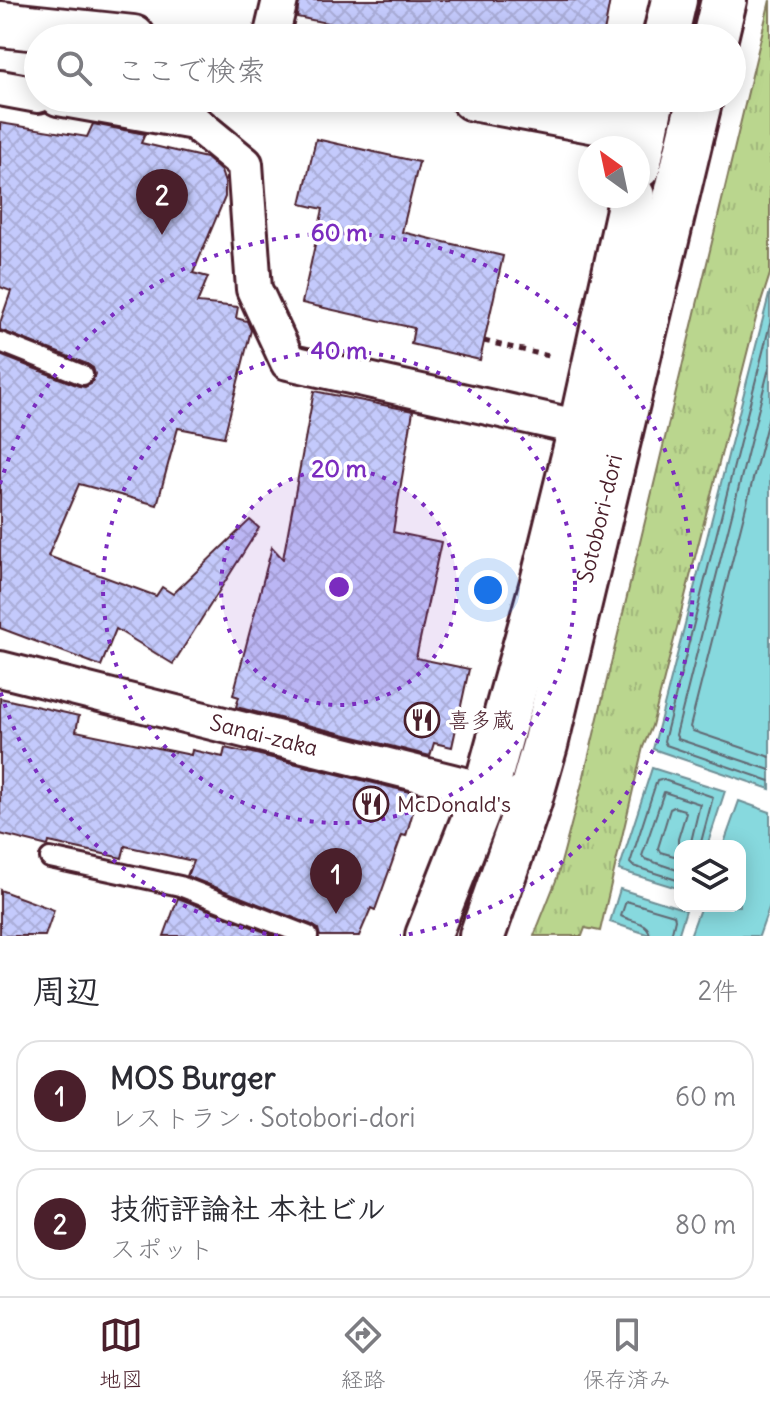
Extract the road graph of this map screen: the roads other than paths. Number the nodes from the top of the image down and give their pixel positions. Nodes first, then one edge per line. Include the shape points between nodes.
1 (280, 0) edge
2 (674, 0) edge
3 (724, 0) edge
4 (0, 24) edge
5 (274, 24) edge
6 (668, 24) edge
7 (718, 24) edge
8 (24, 27) edge
9 (0, 88) edge
10 (24, 92) edge
11 (137, 112) edge
12 (546, 112) edge
13 (697, 112) edge
14 (645, 131) edge
15 (629, 208) edge
16 (0, 342) edge
17 (83, 375) dead end
18 (581, 428) junction
19 (0, 669) edge
20 (486, 789) junction
21 (529, 801) junction
22 (50, 858) dead end
23 (308, 936) edge
24 (428, 936) edge
25 (482, 936) edge

1 - 5 street
2 - 6 main road
3 - 7 main road
4 - 8 main road
9 - 10 street
11 - 18 street via 194,122 245,164 254,289 288,362
12 - 14 main road
13 - 21 main road, Sotobori-dori
15 - 18 main road, Sotobori-dori
16 - 17 lane
18 - 20 main road, Sotobori-dori
19 - 20 street, Sanai-zaka
20 - 21 street, Sanai-zaka
20 - 24 main road, Sotobori-dori
21 - 25 main road, Sotobori-dori
22 - 23 lane via 180,886

